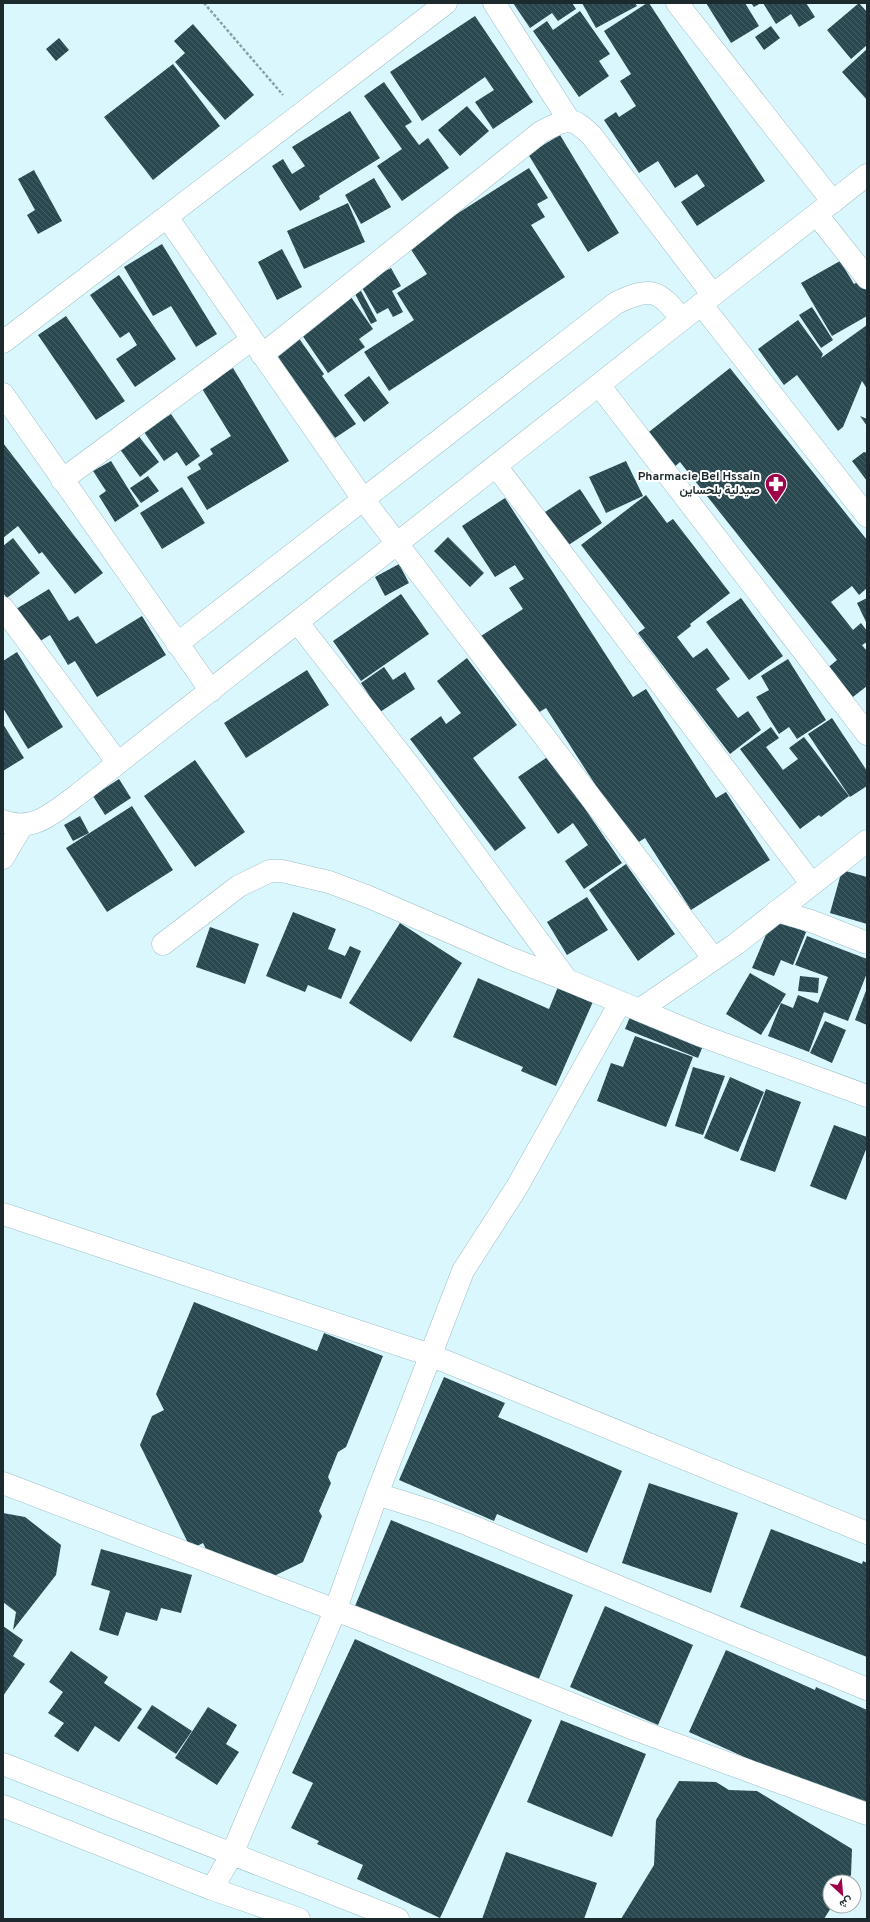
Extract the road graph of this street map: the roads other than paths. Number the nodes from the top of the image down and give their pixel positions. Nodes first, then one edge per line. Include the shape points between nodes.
1 (446, 3) edge
2 (494, 3) edge
3 (676, 3) edge
4 (569, 120) junction
5 (867, 175) edge
6 (825, 208) junction
7 (167, 217) junction
8 (867, 278) edge
9 (707, 299) junction
10 (682, 319) junction
11 (3, 342) edge
12 (257, 348) junction
13 (599, 384) junction
14 (3, 394) edge
15 (496, 466) junction
16 (62, 480) junction
17 (363, 499) junction
18 (867, 516) edge
19 (397, 545) junction
20 (3, 608) edge
21 (298, 623) junction
22 (177, 644) junction
23 (211, 691) junction
24 (867, 734) edge
25 (118, 763) junction
26 (12, 823) edge
27 (867, 841) edge
28 (3, 858) edge
29 (812, 883) junction
30 (777, 911) junction
31 (867, 943) edge
32 (163, 944) dead end
33 (714, 959) junction
34 (567, 980) junction
35 (630, 1007) junction
36 (867, 1096) edge
37 (3, 1214) edge
38 (430, 1355) junction
39 (3, 1483) edge
40 (377, 1494) junction
41 (867, 1533) edge
42 (335, 1611) junction
43 (867, 1689) edge
44 (3, 1764) edge
45 (3, 1806) edge
46 (867, 1814) edge
47 (232, 1854) junction
48 (212, 1889) junction
49 (299, 1919) edge
50 (398, 1919) edge

1 - 7 street
2 - 4 street
3 - 6 street
4 - 9 street via 578,123 592,136
4 - 12 street via 541,132
5 - 6 street
6 - 8 street
6 - 9 street
7 - 11 street
7 - 12 street
9 - 10 street
9 - 18 street
10 - 13 street
10 - 17 street via 668,302 650,292 635,294 616,303
12 - 16 street
12 - 17 street
13 - 15 street
13 - 24 street
14 - 16 street
15 - 19 street
15 - 29 street
16 - 22 street
17 - 19 street
17 - 22 street
19 - 21 street
19 - 33 street
20 - 25 street
21 - 23 street
21 - 34 street via 419,778
22 - 23 street
23 - 25 street
25 - 26 street via 48,817
26 - 28 street
27 - 29 street
29 - 30 street
30 - 31 street via 812,921
30 - 33 street
32 - 34 street via 239,886 270,871 282,870 329,882 369,897
33 - 35 street
34 - 35 street
35 - 36 street
35 - 38 street via 463,1271
37 - 38 street
38 - 40 street
38 - 41 street
39 - 42 street
40 - 42 street
40 - 43 street via 469,1525
42 - 46 street via 634,1729
42 - 47 street
44 - 47 street
45 - 48 street
47 - 48 street
47 - 50 street
48 - 49 street

